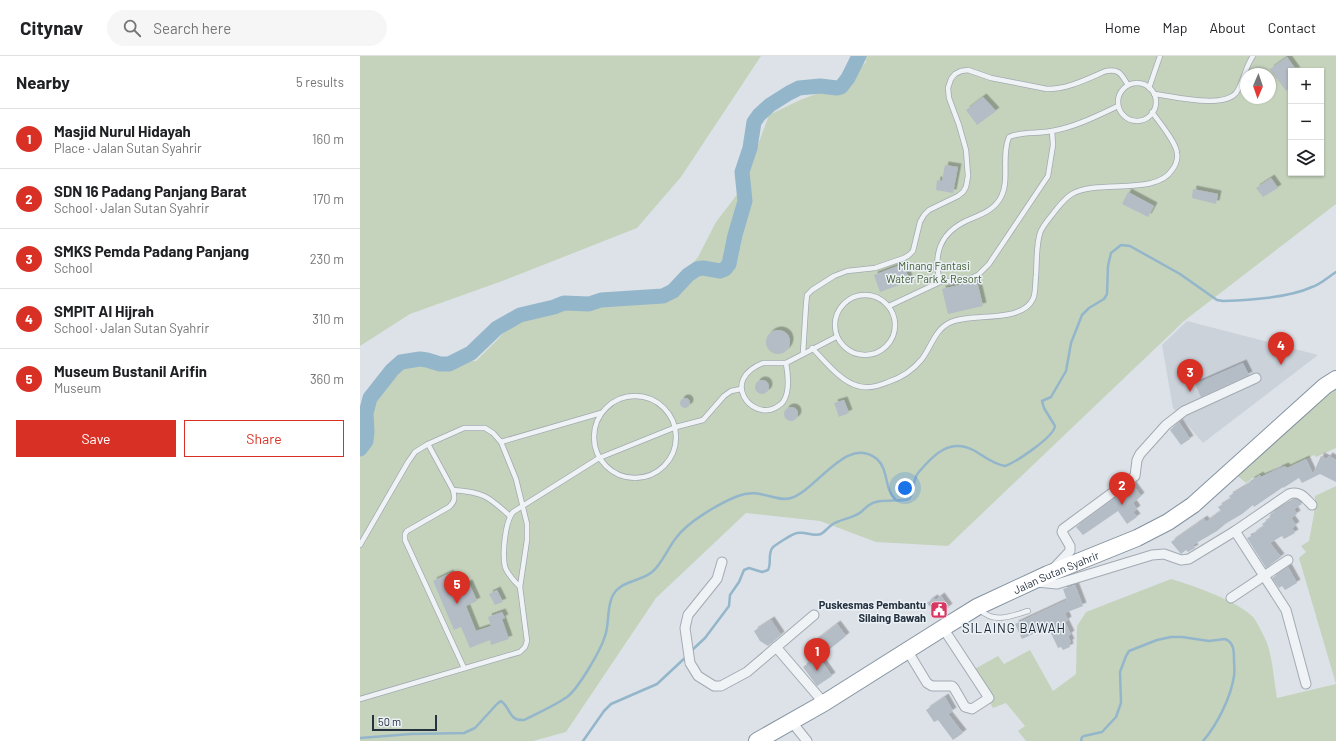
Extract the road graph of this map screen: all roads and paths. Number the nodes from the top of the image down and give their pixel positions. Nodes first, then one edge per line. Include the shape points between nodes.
1 (1160, 56) edge
2 (1253, 56) edge
3 (1128, 85) junction
4 (1149, 88) junction
5 (1154, 94) junction
6 (1118, 106) junction
7 (1152, 112) junction
8 (1052, 131) junction
9 (940, 282) junction
10 (889, 306) junction
11 (836, 337) junction
12 (812, 348) junction
13 (803, 353) junction
14 (786, 362) junction
15 (1256, 378) dead end
16 (1336, 379) edge
17 (741, 389) junction
18 (601, 413) junction
19 (676, 427) junction
20 (500, 442) junction
21 (428, 444) junction
22 (599, 458) junction
23 (453, 490) junction
24 (523, 505) junction
25 (1312, 506) dead end
26 (510, 516) junction
27 (1235, 531) junction
28 (360, 545) edge
29 (1288, 560) dead end
30 (722, 562) dead end
31 (1048, 574) junction
32 (1264, 576) junction
33 (1034, 581) junction
34 (520, 587) junction
35 (1231, 598) dead end
36 (977, 607) junction
37 (1028, 611) dead end
38 (814, 615) dead end
39 (942, 628) junction
40 (776, 647) junction
41 (907, 650) junction
42 (464, 668) junction
43 (1306, 684) dead end
44 (360, 699) edge
45 (824, 703) junction
46 (791, 721) junction
47 (757, 741) edge
48 (806, 741) edge

1 - 4 lane
2 - 5 lane via 1240,86 1230,98 1207,101
3 - 4 lane via 1143,84
3 - 6 lane via 1120,94
3 - 13 lane via 1121,73 1112,70 1055,89 991,78 968,70 955,74 948,88 966,150 968,176 963,192 924,215 909,255 875,268 847,271 834,276 807,295
4 - 5 lane
5 - 7 lane via 1156,100
6 - 7 lane via 1126,117 1133,120 1140,120
6 - 8 lane via 1095,118
7 - 12 lane via 1177,152 1177,161 1172,172 1153,183 1084,189 1061,203 1040,233 1034,299 1026,308 1015,313 959,319 948,323 938,332 923,358 913,368 896,379 875,387 858,386 842,378
8 - 9 lane via 1048,176 989,264 978,275 969,279
8 - 9 lane via 1016,134 1009,137 1001,197 987,211 964,222 946,237 940,246 937,259
9 - 10 lane
10 - 11 lane via 879,298 867,294 854,296 844,302 836,312
10 - 11 lane via 896,325 889,344 881,351 871,355 850,352
11 - 12 lane
12 - 13 lane
13 - 14 lane
14 - 17 lane via 755,366 742,379
14 - 17 lane via 788,383 782,404 773,409 763,410 745,399
15 - 31 street via 1174,417 1139,456 1135,476 1063,529 1070,551
16 - 31 highway, Jalan Sutan Syahrir via 1325,386 1193,505 1168,522 1137,538
17 - 19 lane via 724,396 703,420
18 - 19 lane via 612,402 627,396 644,396 658,402 670,413
18 - 20 lane
18 - 22 lane via 594,427 594,443
19 - 22 lane
19 - 22 lane via 677,442 673,456 664,468 651,475 637,478 622,476 609,469
20 - 21 lane via 493,433 485,428 476,427 464,428
20 - 24 lane via 516,479
21 - 23 lane
21 - 28 lane via 416,452 408,462
22 - 24 lane
23 - 26 lane via 472,491 483,495
23 - 42 lane via 454,503 407,531 405,540
24 - 26 lane
24 - 34 lane via 527,540
25 - 27 street via 1302,494 1294,492
26 - 34 lane via 506,525 504,559 509,574
27 - 32 street
27 - 33 street via 1189,559 1181,560 1164,554 1152,555 1057,584
29 - 32 street
30 - 40 street via 717,578 688,616 685,628 690,663 698,676 714,686 721,686 747,672
31 - 33 highway, Jalan Sutan Syahrir
32 - 35 street
32 - 43 street via 1286,610
33 - 36 highway, Jalan Sutan Syahrir
34 - 42 lane via 527,641 525,647 520,652
36 - 37 lane via 984,614 996,618 1007,618
36 - 39 highway, Jalan Sutan Syahrir
38 - 40 street
39 - 41 highway, Jalan Sutan Syahrir
39 - 41 street via 989,698 972,709 965,707 952,686 932,686 927,683
40 - 45 street
41 - 45 highway, Jalan Sutan Syahrir
42 - 44 lane
45 - 46 highway, Jalan Sutan Syahrir
46 - 47 highway, Jalan Sutan Syahrir
46 - 48 street

